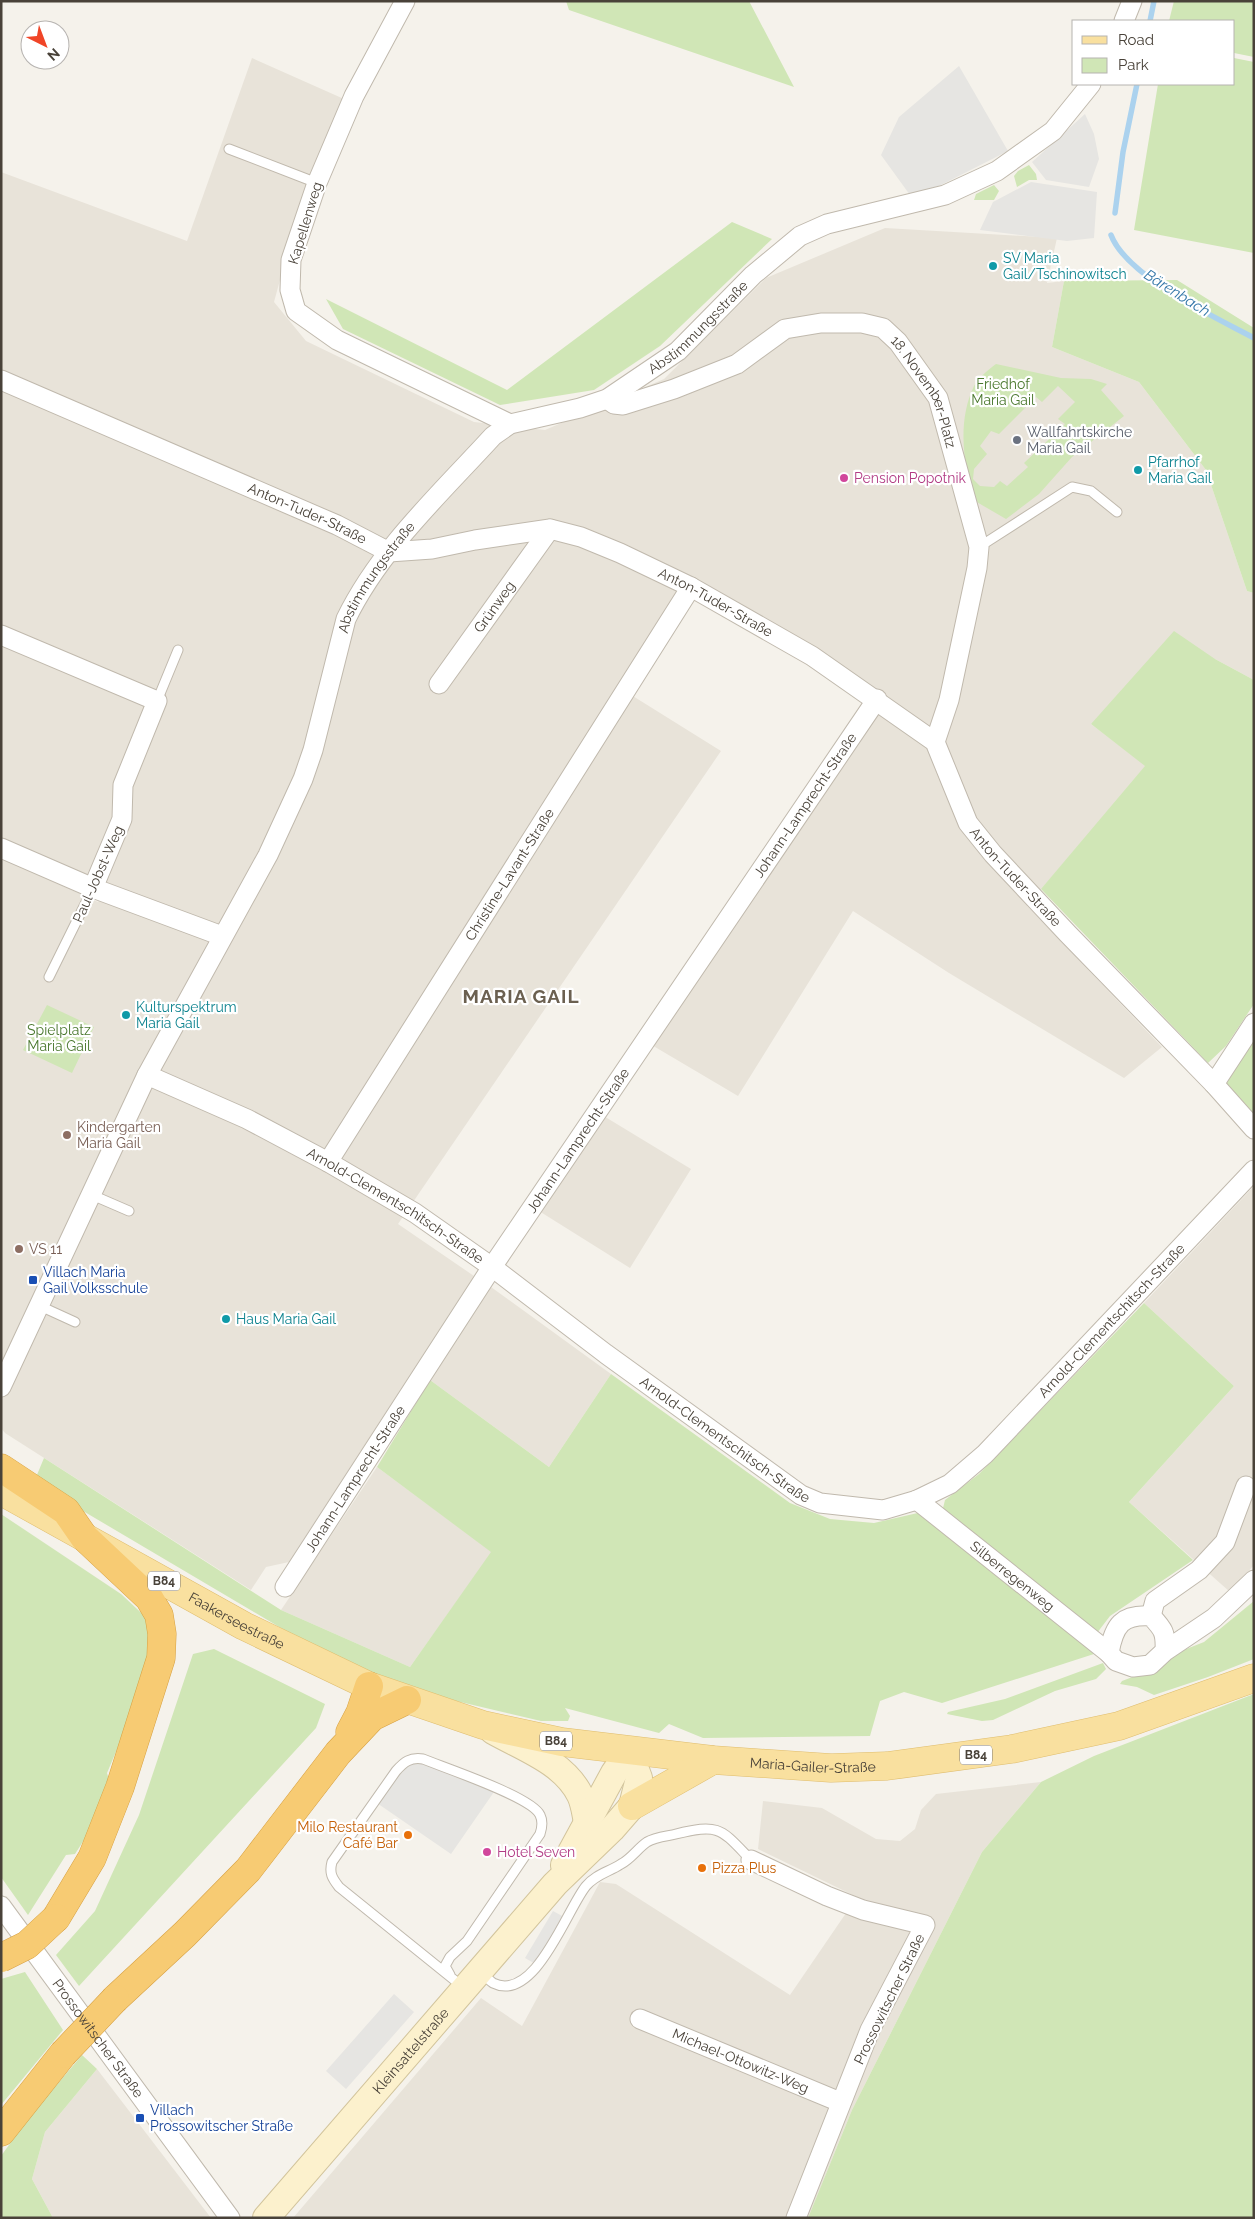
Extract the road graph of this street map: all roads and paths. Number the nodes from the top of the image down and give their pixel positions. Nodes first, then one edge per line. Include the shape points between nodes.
1 (405, 1) edge
2 (1132, 1) edge
3 (1124, 20) edge
4 (1090, 85) edge
5 (228, 150) dead end
6 (317, 183) junction
7 (1, 380) edge
8 (607, 399) junction
9 (510, 424) junction
10 (1117, 512) dead end
11 (550, 529) junction
12 (979, 547) junction
13 (388, 552) junction
14 (691, 587) junction
15 (1, 635) edge
16 (178, 650) dead end
17 (439, 684) dead end
18 (877, 699) junction
19 (157, 701) junction
20 (935, 742) junction
21 (1, 848) edge
22 (93, 888) junction
23 (222, 936) junction
24 (49, 977) dead end
25 (1254, 1022) edge
26 (147, 1075) junction
27 (1214, 1084) junction
28 (1254, 1129) edge
29 (328, 1162) junction
30 (1254, 1170) edge
31 (92, 1195) junction
32 (128, 1211) dead end
33 (492, 1267) junction
34 (40, 1306) junction
35 (75, 1322) dead end
36 (1, 1387) edge
37 (2, 1477) edge
38 (1246, 1486) dead end
39 (917, 1500) junction
40 (84, 1537) junction
41 (1254, 1580) edge
42 (285, 1587) dead end
43 (1151, 1616) junction
44 (1165, 1651) junction
45 (1109, 1652) junction
46 (1254, 1678) edge
47 (369, 1686) junction
48 (407, 1700) junction
49 (483, 1725) junction
50 (629, 1751) junction
51 (338, 1753) junction
52 (713, 1760) junction
53 (632, 1806) junction
54 (587, 1822) junction
55 (751, 1860) joint
56 (555, 1884) junction
57 (1, 1906) edge
58 (1, 1958) edge
59 (464, 1978) junction
60 (640, 2019) dead end
61 (840, 2102) junction
62 (1, 2132) edge
63 (230, 2218) edge
64 (266, 2218) edge
65 (796, 2218) edge

1 - 6 street, Kapellenweg via 354,96
2 - 3 street
4 - 8 street, Abstimmungsstraße via 1053,131 996,171 945,194 827,224 800,236 753,275 678,351
5 - 6 lane
6 - 9 street, Kapellenweg via 291,260 290,290 296,311 337,340
7 - 13 street, Anton-Tuder-Straße via 337,525
8 - 9 street, Abstimmungsstraße
8 - 12 street, 18. November-Platz via 623,405 674,390 736,364 785,329 821,322 862,323 883,328 898,342 938,398
9 - 13 street, Abstimmungsstraße via 493,436
10 - 12 lane via 1091,491 1072,487
11 - 13 street, Anton-Tuder-Straße via 432,549
11 - 14 street, Anton-Tuder-Straße via 620,553
11 - 17 street, Grünweg
12 - 20 street, 18. November-Platz via 949,700
13 - 23 street, Abstimmungsstraße via 346,619 303,779 268,855
14 - 18 street, Anton-Tuder-Straße via 812,656
14 - 29 street, Christine-Lavant-Straße
15 - 19 street
16 - 19 lane
18 - 20 street, Anton-Tuder-Straße
18 - 33 street, Johann-Lamprecht-Straße
19 - 22 street, Paul-Jobst-Weg via 123,785 122,818
20 - 27 street, Anton-Tuder-Straße via 968,823 993,854
21 - 22 street
22 - 23 street
22 - 24 lane, Paul-Jobst-Weg
23 - 26 street, Abstimmungsstraße
25 - 27 street
26 - 29 street, Arnold-Clementschitsch-Straße via 247,1119
26 - 31 street, Abstimmungsstraße
27 - 28 street, Anton-Tuder-Straße
29 - 33 street, Arnold-Clementschitsch-Straße via 415,1213
30 - 39 street, Arnold-Clementschitsch-Straße via 985,1454 950,1484
31 - 32 lane
31 - 34 street, Abstimmungsstraße
33 - 39 street, Arnold-Clementschitsch-Straße via 801,1495 820,1503 883,1510
33 - 42 street, Johann-Lamprecht-Straße
34 - 35 lane
34 - 36 street, Abstimmungsstraße
37 - 40 highway via 66,1511
38 - 43 street via 1225,1542 1199,1570 1155,1601
39 - 45 street, Silberregenweg
40 - 47 main road, Faakerseestraße / B84 via 244,1626
40 - 58 highway, bridge via 149,1598 159,1615 161,1658 120,1787 92,1858 56,1918 27,1945
41 - 44 street, Silberregenweg via 1214,1618
43 - 44 street via 1166,1634
43 - 45 street via 1126,1618 1112,1634
44 - 45 street, Silberregenweg via 1150,1664 1132,1667 1116,1662
46 - 52 main road, Maria-Gailer-Straße / B84 via 1119,1726 966,1757 888,1766 831,1768
47 - 48 main road, Maria-Gailer-Straße / B84
47 - 51 highway via 360,1713
48 - 49 main road, Maria-Gailer-Straße / B84
48 - 51 highway via 372,1716
49 - 50 main road, Maria-Gailer-Straße / B84 via 562,1742
49 - 54 main road via 556,1766 569,1777 581,1796
50 - 52 main road, Maria-Gailer-Straße / B84
50 - 53 main road, Kleinsattelstraße via 639,1778
50 - 54 main road, Kleinsattelstraße
51 - 62 highway, bridge via 248,1870 63,2054
52 - 53 main road
53 - 56 main road, Kleinsattelstraße
54 - 56 main road, Kleinsattelstraße
55 - 59 lane via 717,1829 704,1827 648,1841 622,1864 599,1874 586,1886 536,1970 518,1982 506,1985
55 - 61 street, Prossowitscher Straße via 863,1910 925,1926 870,2030
56 - 59 main road, Kleinsattelstraße
57 - 63 street, Prossowitscher Straße
59 - 59 lane via 445,1966 450,1957 467,1941 540,1834 541,1815 526,1801 414,1758 396,1771 332,1862 330,1871 339,1887
59 - 64 main road, Kleinsattelstraße
60 - 61 street, Michael-Ottowitz-Weg
61 - 65 street, Prossowitscher Straße

